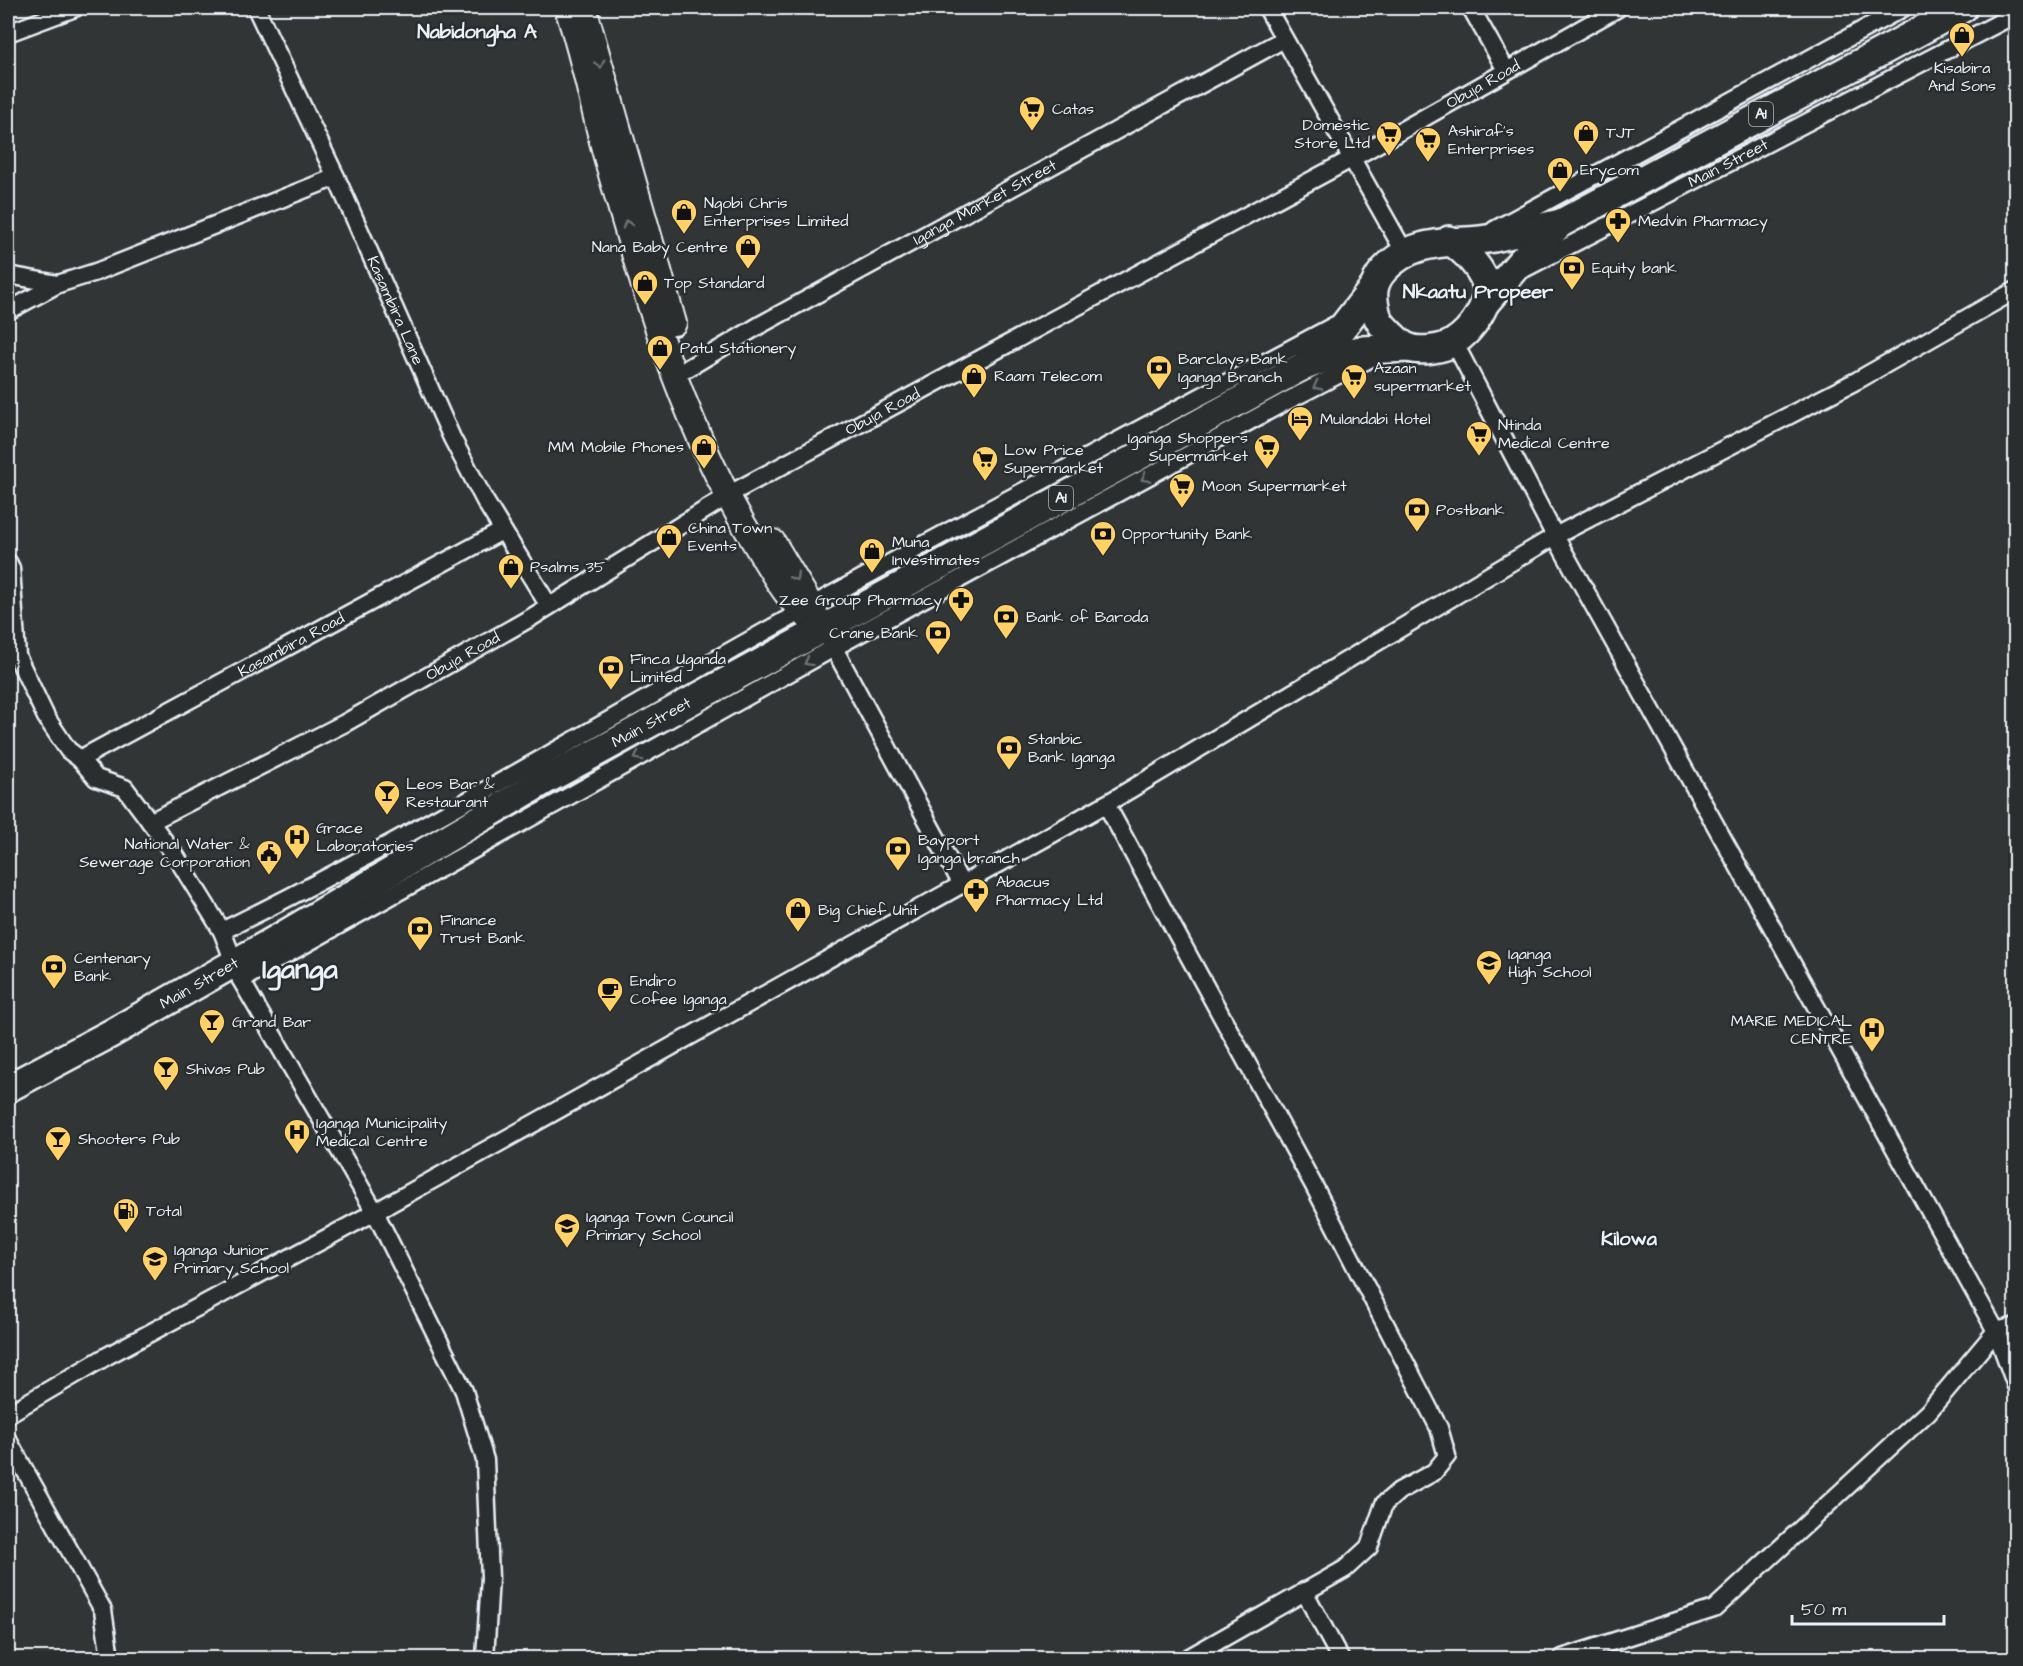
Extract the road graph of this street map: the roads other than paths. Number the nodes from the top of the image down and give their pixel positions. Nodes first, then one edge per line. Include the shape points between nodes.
1 (75, 8) edge
2 (256, 8) edge
3 (573, 8) edge
4 (1267, 8) edge
5 (1471, 8) edge
6 (1618, 8) edge
7 (1903, 8) edge
8 (1963, 8) edge
9 (2016, 14) edge
10 (8, 33) edge
11 (1284, 39) junction
12 (1506, 70) junction
13 (1351, 159) junction
14 (336, 177) junction
15 (1561, 223) junction
16 (1477, 239) junction
17 (1449, 240) junction
18 (1405, 253) junction
19 (8, 275) edge
20 (1504, 279) junction
21 (58, 284) junction
22 (1373, 288) junction
23 (2016, 290) edge
24 (1486, 302) junction
25 (8, 311) edge
26 (1353, 315) junction
27 (1454, 342) junction
28 (1399, 349) junction
29 (688, 368) junction
30 (1300, 368) junction
31 (733, 493) junction
32 (502, 531) junction
33 (1555, 536) junction
34 (8, 562) edge
35 (549, 606) junction
36 (806, 609) junction
37 (829, 639) junction
38 (80, 759) junction
39 (1106, 804) junction
40 (150, 822) junction
41 (961, 883) junction
42 (222, 931) junction
43 (238, 971) junction
44 (8, 1088) edge
45 (375, 1212) junction
46 (2016, 1326) edge
47 (1996, 1331) junction
48 (2016, 1386) edge
49 (8, 1414) edge
50 (8, 1440) edge
51 (1304, 1591) junction
52 (110, 1659) edge
53 (486, 1659) edge
54 (1188, 1659) edge
55 (1340, 1659) edge
56 (1562, 1659) edge

1 - 10 street
2 - 14 street, Kasambira Lane
3 -> 29 main road
31 -> 3 main road via 696,435 673,373 605,153
4 - 11 street
5 - 12 street
6 - 12 street, Obuja Road
7 - 16 street, Main Street
8 - 15 main road, Main Street / A1
9 - 20 street, Main Street
11 - 13 street
11 - 29 street, Iganga Market Street
12 - 13 street, Obuja Road
13 - 18 street
13 - 31 street, Obuja Road
14 - 21 street
14 - 32 street, Kasambira Lane via 452,438
15 - 16 main road, Main Street / A1
15 - 20 main road, Main Street / A1
16 - 17 main road, Main Street / A1
17 - 18 main road, Main Street / A1 via 1423,244
17 - 24 main road via 1470,258 1485,281
18 - 22 main road, Main Street / A1 via 1383,271
19 - 21 street
20 - 24 main road, Main Street / A1
21 - 25 street
22 - 26 main road, Main Street / A1
22 - 28 main road via 1378,320
23 - 33 street via 1858,380
24 - 27 main road, Main Street / A1
26 - 30 main road, Main Street / A1
26 - 36 street, Main Street
27 - 28 main road, Main Street / A1 via 1427,349
27 - 33 street
28 - 30 main road, Main Street / A1 via 1361,350
28 -> 37 street, Main Street via 1283,403
29 - 31 main road
30 - 37 main road, Main Street / A1
31 - 35 street, Obuja Road
31 - 36 main road
32 - 35 street, Kasambira Lane
32 - 38 street, Kasambira Road
33 - 39 street
33 - 47 street
34 - 38 street via 17,656 46,717 68,750
35 - 40 street, Obuja Road via 345,723
36 - 37 main road
36 - 42 street, Main Street via 311,886
37 - 41 street
37 - 43 main road, Main Street / A1 via 546,780
38 - 40 street via 96,778 125,788
39 - 41 street
39 - 51 street via 1314,1186 1439,1428 1447,1456 1434,1472 1384,1504 1369,1546 1361,1554 1345,1569
40 - 42 street
41 - 45 street
42 - 43 street
43 - 44 main road, Main Street / A1
43 - 45 street
45 - 49 street via 107,1356
45 - 53 street via 464,1391 485,1460 490,1578
46 - 47 street
47 - 48 street
47 - 56 street via 1928,1412 1714,1609
50 - 52 street via 103,1610
51 - 54 street
51 - 55 street

